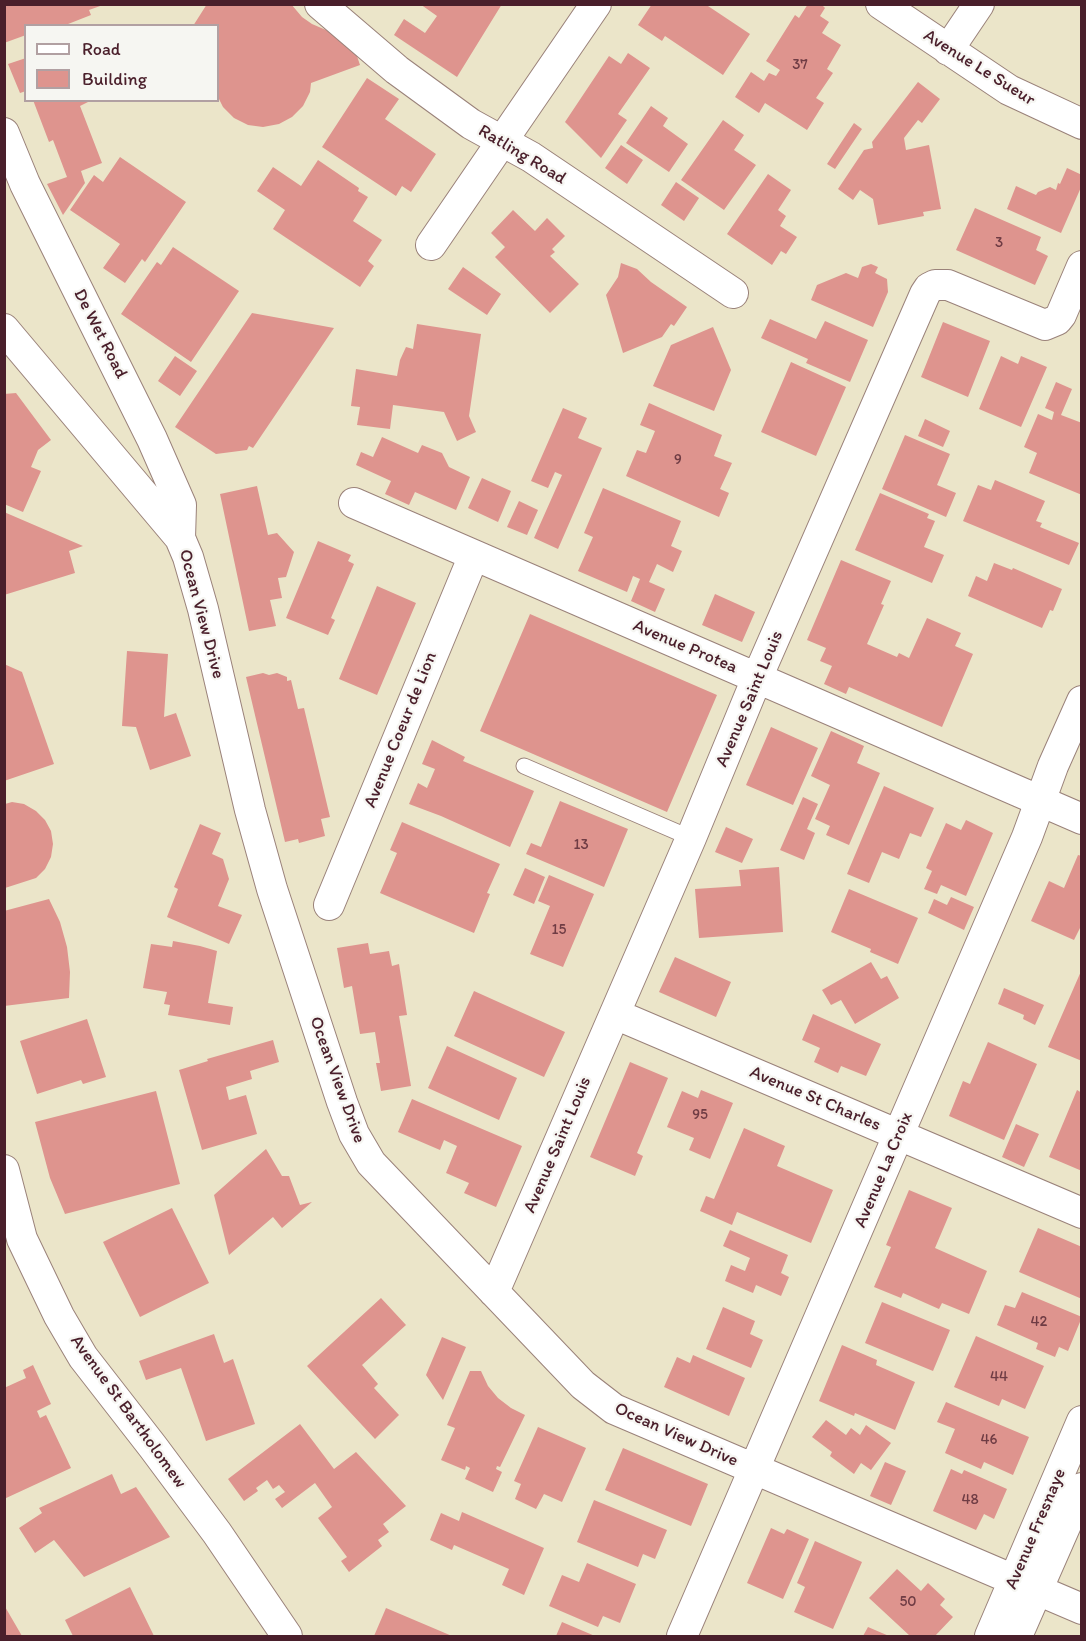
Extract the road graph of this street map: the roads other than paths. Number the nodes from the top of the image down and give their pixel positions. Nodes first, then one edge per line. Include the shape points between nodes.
1 (320, 4) edge
2 (596, 4) edge
3 (881, 4) edge
4 (979, 4) edge
5 (948, 50) junction
6 (1082, 124) edge
7 (4, 133) edge
8 (501, 141) junction
9 (431, 245) dead end
10 (1082, 267) edge
11 (733, 293) dead end
12 (4, 329) edge
13 (354, 503) dead end
14 (180, 538) junction
15 (474, 555) junction
16 (757, 678) junction
17 (1082, 701) edge
18 (524, 766) dead end
19 (1041, 801) junction
20 (1082, 819) edge
21 (691, 838) junction
22 (329, 905) dead end
23 (615, 1014) junction
24 (899, 1135) junction
25 (4, 1170) edge
26 (1082, 1213) edge
27 (494, 1292) junction
28 (1082, 1421) edge
29 (754, 1469) junction
30 (1082, 1488) edge
31 (1025, 1585) junction
32 (1082, 1609) edge
33 (287, 1636) edge
34 (682, 1636) edge
35 (990, 1636) edge
36 (1017, 1636) edge

1 - 8 street, Ratling Road via 397,70
2 - 8 street
3 - 5 street, Avenue Le Sueur
4 - 5 street
5 - 6 street, Avenue Le Sueur via 1009,90
7 - 14 street, De Wet Road via 178,496
8 - 9 street
8 - 11 street, Ratling Road via 531,157
10 - 16 street, Avenue Saint Louis via 1061,315 1045,325 948,285 929,288
12 - 14 street, Ocean View Drive
13 - 15 street, Avenue Protea
14 - 27 street, Ocean View Drive via 200,598 272,889 354,1134 371,1163
15 - 16 street, Avenue Protea
15 - 22 street, Avenue Coeur de Lion
16 - 19 street, Avenue Protea
16 - 21 street, Avenue Saint Louis
17 - 19 street, Avenue La Croix
18 - 21 lane
19 - 20 street, Avenue Protea
19 - 24 street, Avenue La Croix
21 - 23 street, Avenue Saint Louis
23 - 24 street, Avenue St Charles
23 - 27 street, Avenue Saint Louis
24 - 26 street, Avenue St Charles
24 - 29 street, Avenue La Croix
25 - 33 street, Avenue St Bartholomew via 22,1239 83,1357 217,1533
27 - 29 street, Ocean View Drive via 583,1385 614,1409
28 - 31 street, Avenue Fresnaye
29 - 31 street, Ocean View Drive
29 - 34 street, Avenue La Croix
30 - 31 street, Avenue Fresnaye
31 - 32 street, Ocean View Drive
31 - 35 street, Avenue Fresnaye
31 - 36 street, Avenue Fresnaye

